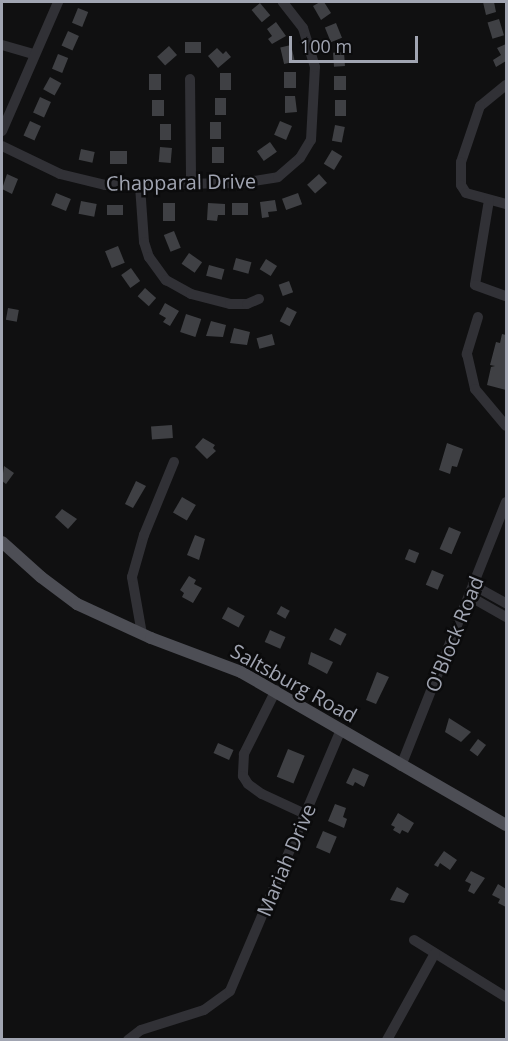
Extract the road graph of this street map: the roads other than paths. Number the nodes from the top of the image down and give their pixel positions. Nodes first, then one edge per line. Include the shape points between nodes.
1 (58, 2) edge
2 (283, 2) edge
3 (2, 45) edge
4 (33, 54) junction
5 (190, 79) dead end
6 (507, 85) edge
7 (2, 131) edge
8 (2, 146) edge
9 (191, 183) junction
10 (140, 186) junction
11 (489, 200) junction
12 (507, 204) edge
13 (507, 296) edge
14 (259, 299) dead end
15 (478, 317) dead end
16 (507, 426) edge
17 (174, 462) dead end
18 (507, 502) edge
19 (2, 542) edge
20 (474, 585) junction
21 (469, 596) junction
22 (507, 603) edge
23 (507, 617) edge
24 (142, 634) junction
25 (276, 690) junction
26 (340, 729) junction
27 (401, 766) junction
28 (305, 814) junction
29 (507, 825) edge
30 (414, 940) dead end
31 (435, 953) junction
32 (507, 997) edge
33 (128, 1040) edge
34 (387, 1040) edge

1 - 4 street
2 - 9 street, Chapparal Drive via 303,27 315,67 313,124 306,149 287,171 267,181
3 - 4 street
4 - 7 street
5 - 9 street
6 - 11 street via 480,106 461,162 461,185 466,193
8 - 10 street, Chapparal Drive via 75,179
9 - 10 street, Chapparal Drive
10 - 14 street via 144,242 166,280 191,294 230,304
11 - 12 street
11 - 13 street via 475,285
15 - 16 street via 467,354 475,389
17 - 24 street via 144,535 132,577
18 - 20 street, O'Block Road
19 - 24 main road, Saltsburg Road via 77,604
20 - 21 street, O'Block Road
20 - 22 street
21 - 23 street
21 - 27 street, O'Block Road
24 - 25 main road, Saltsburg Road via 241,672
25 - 26 main road, Saltsburg Road
25 - 28 street via 244,754 243,776 262,794
26 - 27 main road, Saltsburg Road
26 - 28 street, Mariah Drive
27 - 29 main road, Saltsburg Road
28 - 33 street, Mariah Drive via 230,991 204,1010 141,1030
30 - 31 street
31 - 32 street
31 - 34 street

